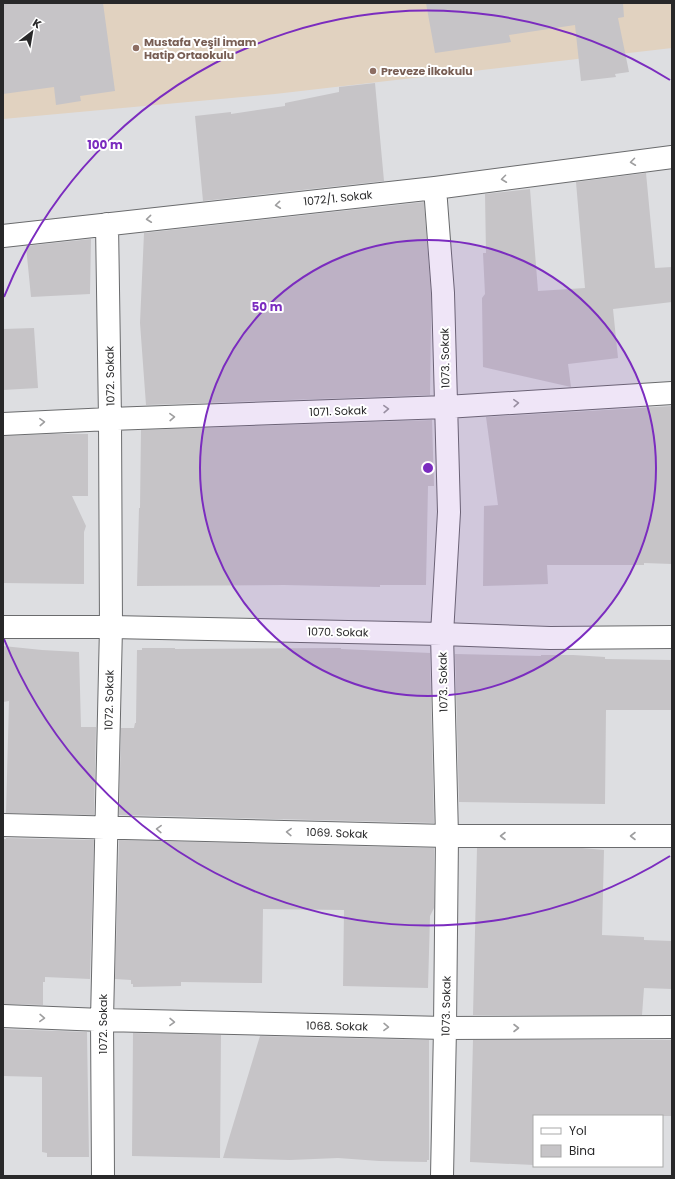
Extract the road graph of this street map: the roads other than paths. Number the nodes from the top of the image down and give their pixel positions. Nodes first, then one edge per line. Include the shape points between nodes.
1 (672, 157) edge
2 (435, 188) junction
3 (107, 224) junction
4 (3, 236) edge
5 (672, 393) edge
6 (446, 407) junction
7 (110, 419) junction
8 (3, 424) edge
9 (3, 627) edge
10 (111, 627) junction
11 (442, 634) junction
12 (672, 637) edge
13 (3, 825) edge
14 (106, 827) junction
15 (447, 836) junction
16 (672, 836) edge
17 (3, 1016) edge
18 (102, 1020) junction
19 (672, 1027) edge
20 (446, 1028) junction
21 (103, 1176) edge
22 (442, 1176) edge

1 -> 2 street, 1072/1. Sokak
2 -> 3 street, 1072/1. Sokak
2 - 6 street, 1073. Sokak via 443,293
3 - 4 street, 1072/1. Sokak
3 - 7 street, 1072. Sokak
6 -> 5 street, 1071. Sokak
7 -> 6 street, 1071. Sokak
6 - 11 street, 1073. Sokak via 449,512
8 -> 7 street, 1071. Sokak
7 - 10 street, 1072. Sokak
9 - 10 street, 1070. Sokak
10 - 11 street, 1070. Sokak
10 - 14 street, 1072. Sokak
11 - 12 street, 1070. Sokak via 550,638
11 - 15 street, 1073. Sokak
13 - 14 street, 1069. Sokak
15 -> 14 street, 1069. Sokak
14 - 18 street, 1072. Sokak
16 -> 15 street, 1069. Sokak
15 - 20 street, 1073. Sokak
17 -> 18 street, 1068. Sokak
18 -> 20 street, 1068. Sokak
18 - 21 street, 1072. Sokak
20 -> 19 street, 1068. Sokak
20 - 22 street, 1073. Sokak

